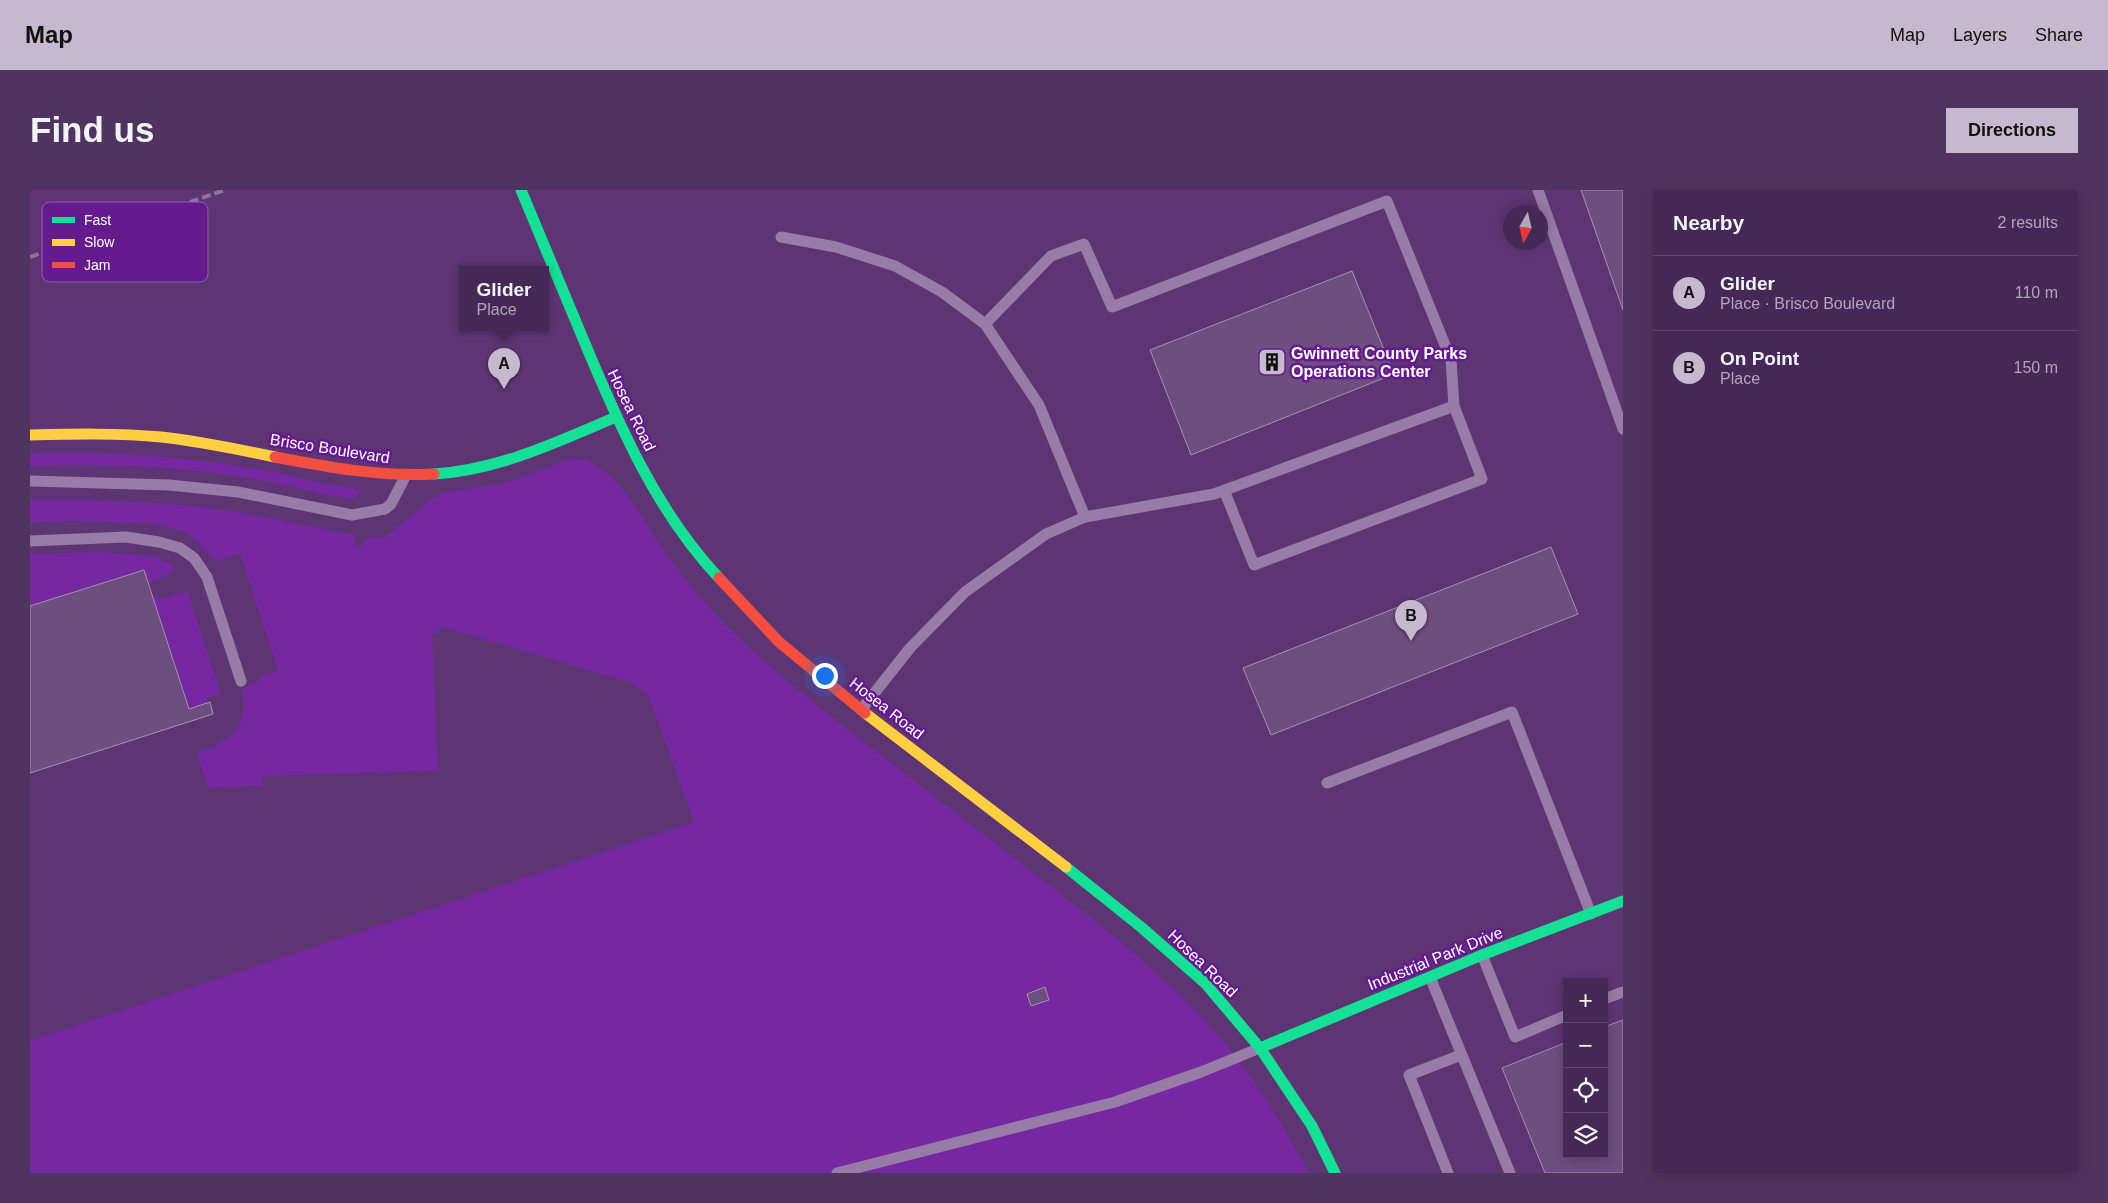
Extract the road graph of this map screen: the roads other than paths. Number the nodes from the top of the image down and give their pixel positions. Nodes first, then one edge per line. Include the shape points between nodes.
1 (521, 190) edge
2 (1538, 190) edge
3 (781, 238) dead end
4 (985, 324) junction
5 (1454, 406) junction
6 (616, 417) junction
7 (1623, 429) edge
8 (30, 435) edge
9 (406, 475) junction
10 (30, 481) edge
11 (1224, 490) junction
12 (1085, 517) junction
13 (30, 541) edge
14 (241, 681) dead end
15 (861, 710) junction
16 (1327, 783) dead end
17 (1623, 901) edge
18 (1591, 914) junction
19 (1482, 955) junction
20 (1430, 977) junction
21 (1623, 992) edge
22 (1608, 998) edge
23 (1563, 1017) edge
24 (1260, 1048) junction
25 (1461, 1055) junction
26 (837, 1173) edge
27 (1335, 1173) edge
28 (1448, 1173) edge
29 (1510, 1173) edge

1 - 6 street, Hosea Road
2 - 7 lane
3 - 4 lane via 836,247 895,266 942,292
4 - 5 lane via 1051,256 1084,244 1112,307 1387,201 1451,360
4 - 12 lane via 1039,405
5 - 11 lane
5 - 11 lane via 1482,479 1254,565
6 - 9 street, Brisco Boulevard via 481,468
6 - 15 street, Hosea Road via 655,492 705,563 779,642
8 - 9 street, Brisco Boulevard via 96,433 177,439 340,469
9 - 10 lane via 384,509 352,515 238,492
11 - 12 lane
12 - 15 lane via 1046,534 964,592 910,648
13 - 14 lane via 126,537 180,548 194,558 207,577
15 - 24 street, Hosea Road via 1141,927 1205,983
16 - 18 lane via 1512,712
17 - 18 street, Industrial Park Drive
18 - 19 street, Industrial Park Drive
19 - 20 street, Industrial Park Drive
19 - 23 lane via 1515,1037
20 - 24 street, Industrial Park Drive
20 - 25 lane
21 - 22 lane
24 - 26 lane via 1115,1102
24 - 27 street, Hosea Road via 1312,1126
25 - 28 lane via 1409,1075
25 - 29 lane

